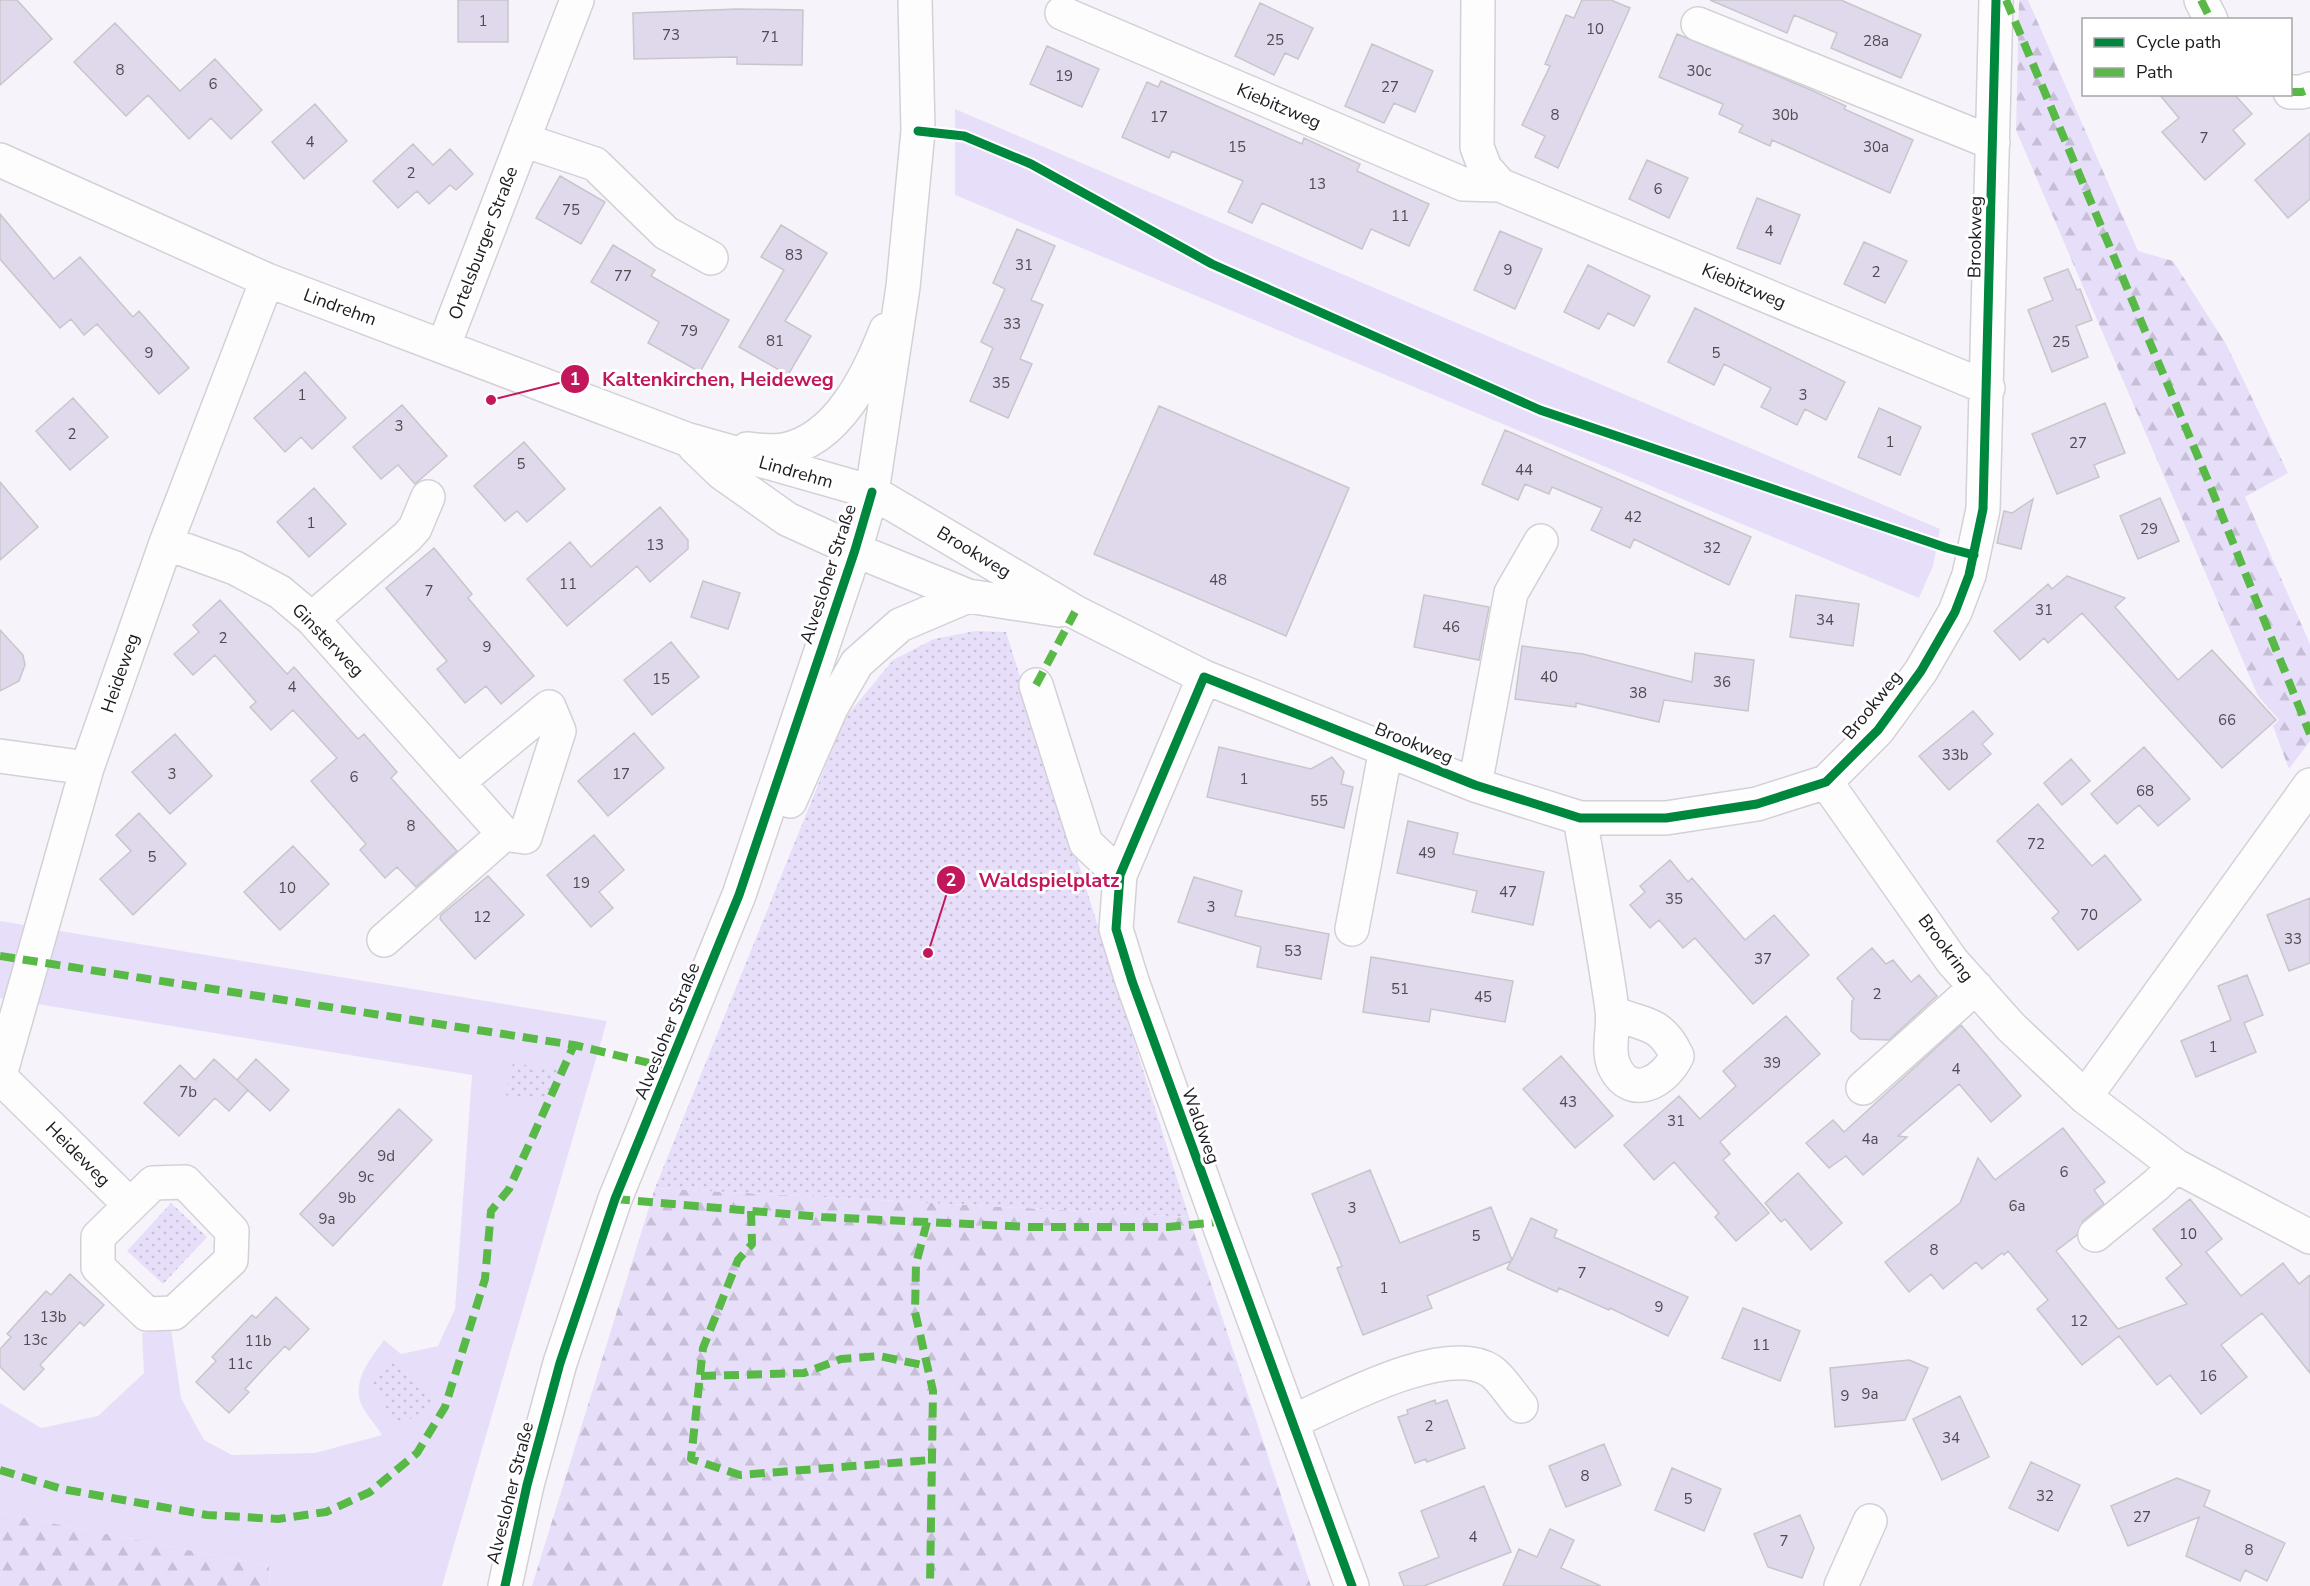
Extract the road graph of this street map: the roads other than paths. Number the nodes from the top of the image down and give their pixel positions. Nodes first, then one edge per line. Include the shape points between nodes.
1 (577, 0) edge
2 (915, 0) edge
3 (1478, 0) edge
4 (1996, 0) edge
5 (2201, 0) edge
6 (1062, 13) dead end
7 (2210, 18) edge
8 (1698, 24) dead end
9 (2310, 89) edge
10 (2292, 92) edge
11 (523, 140) junction
12 (1993, 143) junction
13 (0, 160) edge
14 (1500, 185) junction
15 (711, 258) dead end
16 (267, 280) junction
17 (903, 287) junction
18 (444, 345) junction
19 (1988, 388) junction
20 (699, 443) junction
21 (872, 492) junction
22 (428, 497) dead end
23 (1541, 541) dead end
24 (166, 543) junction
25 (855, 550) junction
26 (968, 596) junction
27 (1076, 612) junction
28 (312, 619) junction
29 (1204, 677) junction
30 (1036, 685) dead end
31 (1386, 748) junction
32 (0, 756) edge
33 (87, 768) junction
34 (458, 782) junction
35 (1826, 782) junction
36 (1475, 785) junction
37 (2310, 785) edge
38 (1580, 818) junction
39 (504, 834) junction
40 (1120, 875) junction
41 (739, 895) junction
42 (1352, 929) dead end
43 (384, 940) dead end
44 (1976, 987) junction
45 (1613, 1012) dead end
46 (0, 1076) edge
47 (1863, 1088) dead end
48 (2085, 1096) junction
49 (2176, 1166) junction
50 (130, 1205) dead end
51 (2095, 1234) dead end
52 (2310, 1237) edge
53 (1521, 1406) dead end
54 (1292, 1422) junction
55 (1870, 1521) dead end
56 (505, 1586) edge
57 (1352, 1586) edge
58 (1841, 1586) edge

1 - 11 street, Ortelsburger Straße
2 - 17 street, Alvesloher Straße via 918,131
3 - 14 street via 1477,147 1485,168
4 - 12 street, Brookweg
5 - 7 street
6 - 14 street, Kiebitzweg via 1463,184
8 - 12 street
9 - 10 street
11 - 15 street via 595,164 666,232
11 - 18 street, Ortelsburger Straße
12 - 19 street, Brookweg
13 - 16 street, Lindrehm
14 - 19 street, Kiebitzweg
16 - 18 street, Lindrehm
16 - 24 street, Heideweg
17 - 20 street via 878,350 849,402 825,429 784,450
17 - 21 street, Alvesloher Straße
18 - 20 street, Lindrehm
19 - 35 street, Brookweg via 1983,509 1969,575 1955,612 1921,671 1878,730
20 - 21 street, Lindrehm
20 - 25 street, Lindrehm via 722,473 787,519
21 - 25 street, Alvesloher Straße
21 - 27 street, Brookweg
22 - 28 street via 411,532
23 - 36 street via 1511,593
24 - 28 street, Ginsterweg via 235,568 280,592
24 - 33 street, Heideweg
25 - 26 street, Brookweg
25 - 41 street, Alvesloher Straße
26 - 27 street, Brookweg
26 - 41 street via 900,625 858,663 831,708 795,790
27 - 29 street, Brookweg
28 - 34 street, Ginsterweg
29 - 31 street, Brookweg
29 - 40 street, Waldweg
30 - 40 street via 1086,843
31 - 36 street, Brookweg
31 - 42 street
32 - 33 street
33 - 46 street, Heideweg
34 - 39 street, Ginsterweg
34 - 39 street via 549,707 559,731 525,837
35 - 38 street, Brookweg via 1757,804 1666,818
35 - 44 street, Brookring via 1952,961
36 - 38 street, Brookweg
37 - 48 street
38 - 45 street
39 - 43 street
40 - 54 street, Waldweg via 1116,929 1131,981
41 - 56 street, Alvesloher Straße via 615,1199 564,1352 527,1485
44 - 47 street
44 - 48 street, Brookring via 2011,1027
46 - 50 street, Heideweg
48 - 49 street, Brookring
49 - 51 street
49 - 52 street, Brookring
53 - 54 street via 1491,1371 1462,1361 1416,1369
54 - 57 street, Waldweg
55 - 58 street

